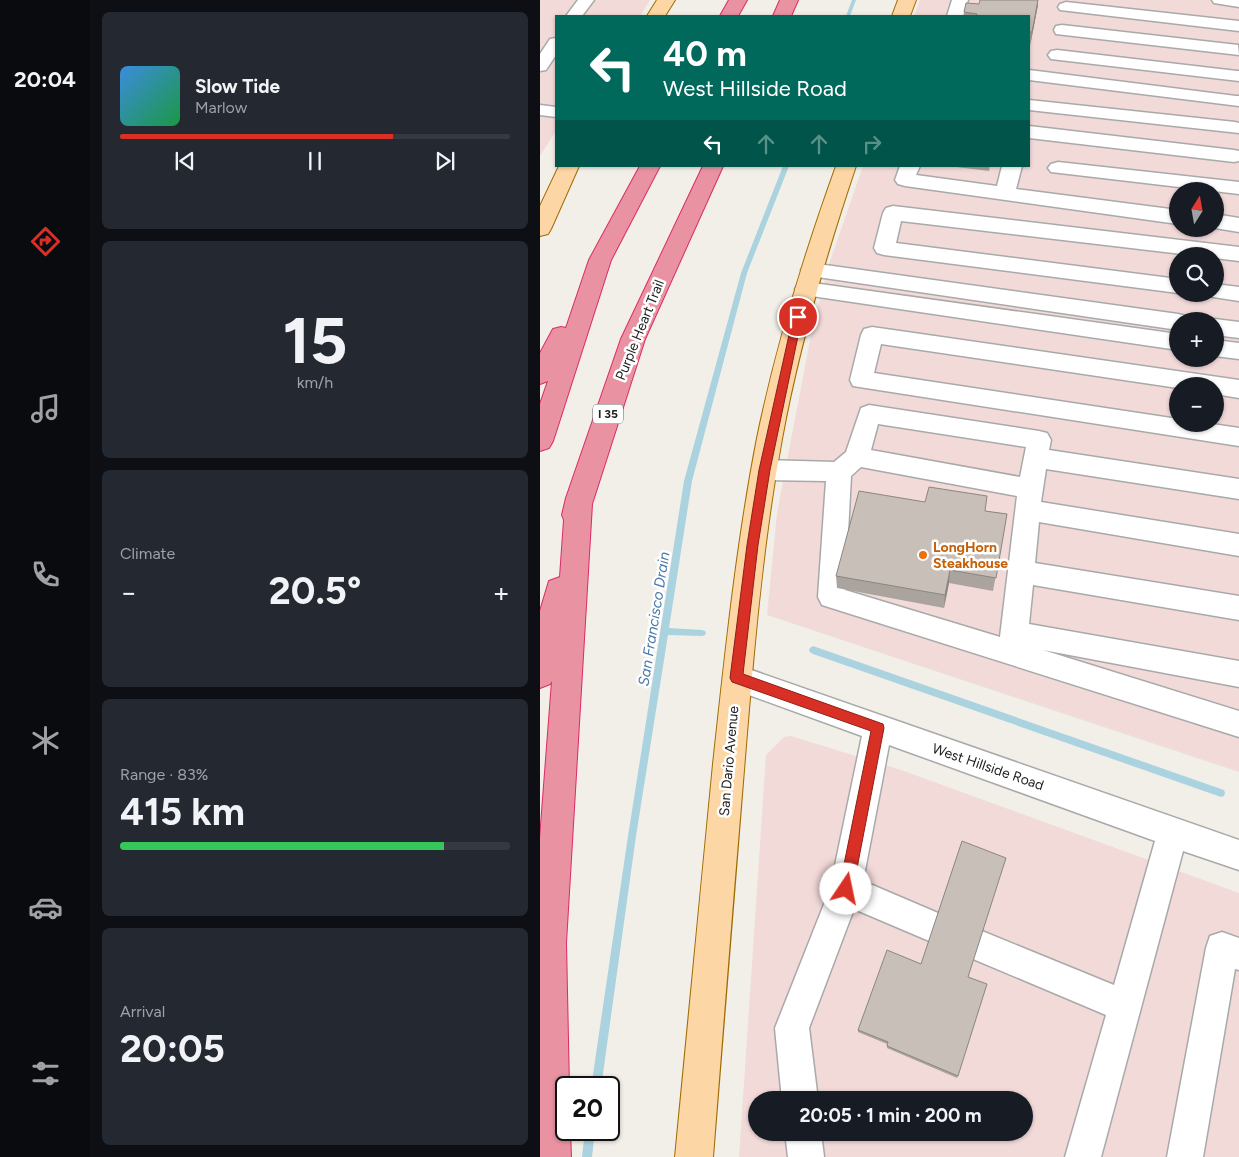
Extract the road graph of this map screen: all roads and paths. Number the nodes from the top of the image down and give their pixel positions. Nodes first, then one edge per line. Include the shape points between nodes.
1 (586, 0) edge
2 (666, 0) edge
3 (738, 0) edge
4 (789, 0) edge
5 (907, 0) edge
6 (960, 0) edge
7 (1220, 0) edge
8 (1239, 2) edge
9 (1067, 3) edge
10 (575, 15) edge
11 (657, 15) edge
12 (730, 15) edge
13 (782, 15) edge
14 (901, 15) edge
15 (955, 15) edge
16 (1239, 21) edge
17 (1238, 26) edge
18 (1062, 30) junction
19 (555, 44) edge
20 (1238, 50) junction
21 (1056, 55) junction
22 (540, 66) edge
23 (1030, 75) edge
24 (1237, 76) junction
25 (1052, 78) junction
26 (1236, 101) junction
27 (1030, 105) edge
28 (540, 110) edge
29 (555, 112) edge
30 (1235, 128) junction
31 (1030, 132) edge
32 (1063, 136) junction
33 (1234, 156) junction
34 (555, 165) edge
35 (569, 167) edge
36 (649, 167) edge
37 (713, 167) edge
38 (846, 167) edge
39 (1012, 167) edge
40 (1058, 168) junction
41 (907, 173) edge
42 (1239, 179) edge
43 (540, 187) edge
44 (1239, 188) edge
45 (1014, 195) junction
46 (1054, 200) junction
47 (893, 213) junction
48 (1169, 216) edge
49 (1224, 223) edge
50 (1239, 225) edge
51 (1018, 228) junction
52 (540, 229) edge
53 (1239, 254) edge
54 (600, 260) junction
55 (1010, 265) junction
56 (808, 280) junction
57 (1169, 285) edge
58 (1224, 292) edge
59 (1239, 294) edge
60 (1003, 307) junction
61 (1169, 321) edge
62 (1224, 328) edge
63 (1239, 330) edge
64 (1169, 340) edge
65 (1224, 349) edge
66 (1239, 351) edge
67 (992, 353) junction
68 (540, 375) edge
69 (861, 380) junction
70 (1239, 389) edge
71 (869, 414) junction
72 (1239, 437) edge
73 (540, 441) edge
74 (1036, 458) junction
75 (848, 464) junction
76 (764, 470) junction
77 (1239, 489) edge
78 (579, 498) junction
79 (1029, 499) junction
80 (1239, 544) edge
81 (1021, 572) junction
82 (1239, 608) edge
83 (1013, 643) junction
84 (1239, 674) edge
85 (540, 675) edge
86 (736, 678) junction
87 (1239, 724) edge
88 (878, 728) junction
89 (1173, 832) junction
90 (1239, 856) edge
91 (846, 889) junction
92 (934, 927) edge
93 (978, 945) edge
94 (1239, 954) edge
95 (1125, 1006) junction
96 (799, 1091) edge
97 (552, 1157) edge
98 (694, 1157) edge
99 (1084, 1157) edge
100 (1185, 1157) edge

1 - 10 street
2 - 11 main road
3 - 12 highway
4 - 13 highway
5 - 14 main road
6 - 15 street
7 - 8 street
9 - 17 street
9 - 18 street
16 - 17 street
17 - 20 street
18 - 20 street
18 - 21 street
19 - 22 street
20 - 24 street
21 - 24 street
21 - 25 street
23 - 25 street
24 - 26 street
25 - 26 street
26 - 30 street
27 - 30 street
28 - 29 street
30 - 33 street
31 - 32 street
32 - 33 street
32 - 40 street
33 - 42 street via 1234,171
34 - 43 main road
35 - 52 main road
36 - 54 highway
37 - 78 highway, Purple Heart Trail / I 35 via 633,339
38 - 56 main road, San Dario Avenue
39 - 45 street
40 - 44 street
40 - 46 street
41 - 45 street
41 - 47 street
45 - 46 street
45 - 51 street
46 - 48 street
47 - 51 street
47 - 55 street via 884,248
49 - 50 street
51 - 53 street
51 - 55 lane
54 - 68 highway
54 - 73 highway
55 - 57 street
55 - 60 lane
56 - 60 street
56 - 76 main road, San Dario Avenue
58 - 59 street
60 - 61 street
60 - 64 street
60 - 67 street
62 - 63 street
65 - 66 street
67 - 69 street via 872,335
67 - 70 street
69 - 71 lane
69 - 72 street
71 - 74 street via 1039,440
71 - 75 street
74 - 77 street
74 - 79 street
75 - 76 street
75 - 79 street
75 - 83 street via 831,597
76 - 86 main road, San Dario Avenue
78 - 85 highway, Purple Heart Trail / I 35
78 - 97 highway via 549,943
79 - 80 street
79 - 81 street
81 - 82 street
81 - 83 street
83 - 84 street
83 - 87 street
86 - 88 street, West Hillside Road
86 - 98 main road, San Dario Avenue
88 - 89 street, West Hillside Road
88 - 91 street
89 - 90 street, West Hillside Road
89 - 95 street
91 - 92 street
91 - 96 street via 792,1028
93 - 95 street
94 - 100 street via 1222,948
95 - 99 street

